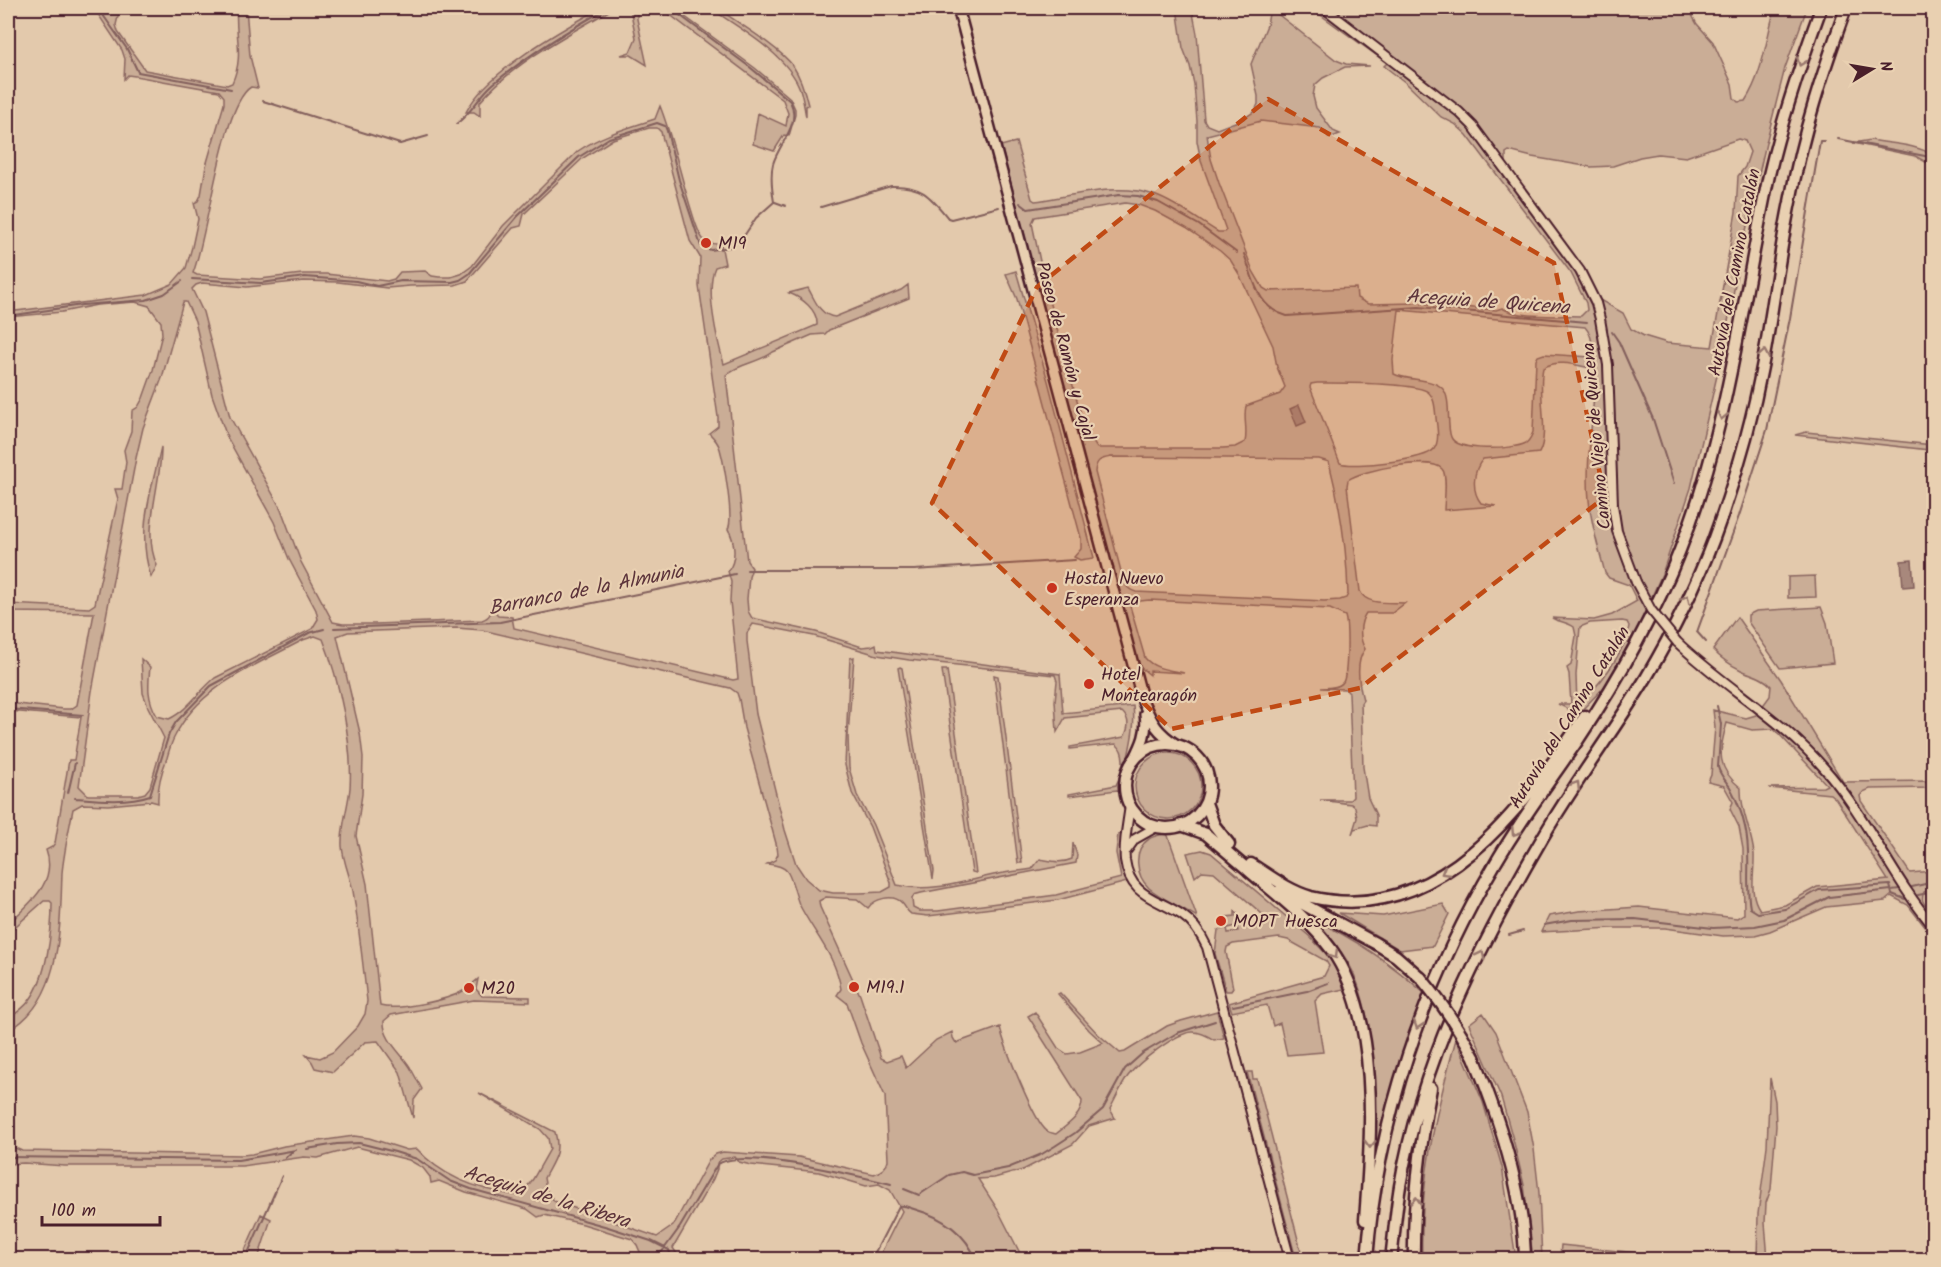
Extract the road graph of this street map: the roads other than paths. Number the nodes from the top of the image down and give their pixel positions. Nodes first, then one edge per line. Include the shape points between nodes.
1 (958, 8) edge
2 (1324, 8) edge
3 (1821, 8) edge
4 (1846, 8) edge
5 (1706, 478) junction
6 (1143, 702) junction
7 (1177, 745) junction
8 (1134, 760) junction
9 (1206, 803) junction
10 (1130, 805) junction
11 (1181, 825) junction
12 (1158, 826) junction
13 (1125, 855) junction
14 (1249, 867) junction
15 (1934, 927) edge
16 (1454, 1007) junction
17 (1290, 1260) edge
18 (1366, 1260) edge
19 (1391, 1260) edge
20 (1414, 1260) edge
21 (1525, 1260) edge

1 - 6 main road, Paseo de Ramón y Cajal
2 - 15 street, Camino Viejo de Quicena, bridge via 1473,126 1580,271 1596,303 1608,365 1617,531 1651,610 1677,642 1796,739 1826,769
3 -> 5 highway, Autovía del Camino Catalán via 1796,75 1769,176 1730,382
16 -> 4 highway via 1543,836 1646,677 1713,540 1751,417 1799,159 1823,70
5 -> 14 highway via 1660,592 1609,681 1541,778 1472,853 1411,891 1389,898 1348,902 1290,889
5 -> 18 highway, Autovía del Camino Catalán via 1665,588 1640,637 1579,738 1495,862 1422,1012 1384,1143
6 - 7 main road via 1153,725
6 - 8 main road via 1147,726
7 - 8 highway via 1158,745
7 - 9 highway via 1202,763 1209,784
8 - 10 highway via 1125,782
9 - 11 highway
9 - 14 highway via 1214,825
10 - 12 highway via 1146,822
10 - 13 street
11 - 12 highway
11 - 14 highway via 1206,834
12 - 13 street via 1135,839
13 - 17 street via 1128,870 1141,892 1188,920 1207,947
14 -> 18 highway via 1330,949 1356,1005 1370,1102
14 - 21 highway, bridge via 1285,895 1396,956 1441,1001 1474,1057 1491,1098 1520,1211
16 - 19 highway via 1413,1130 1400,1185
20 -> 16 highway via 1422,1138

